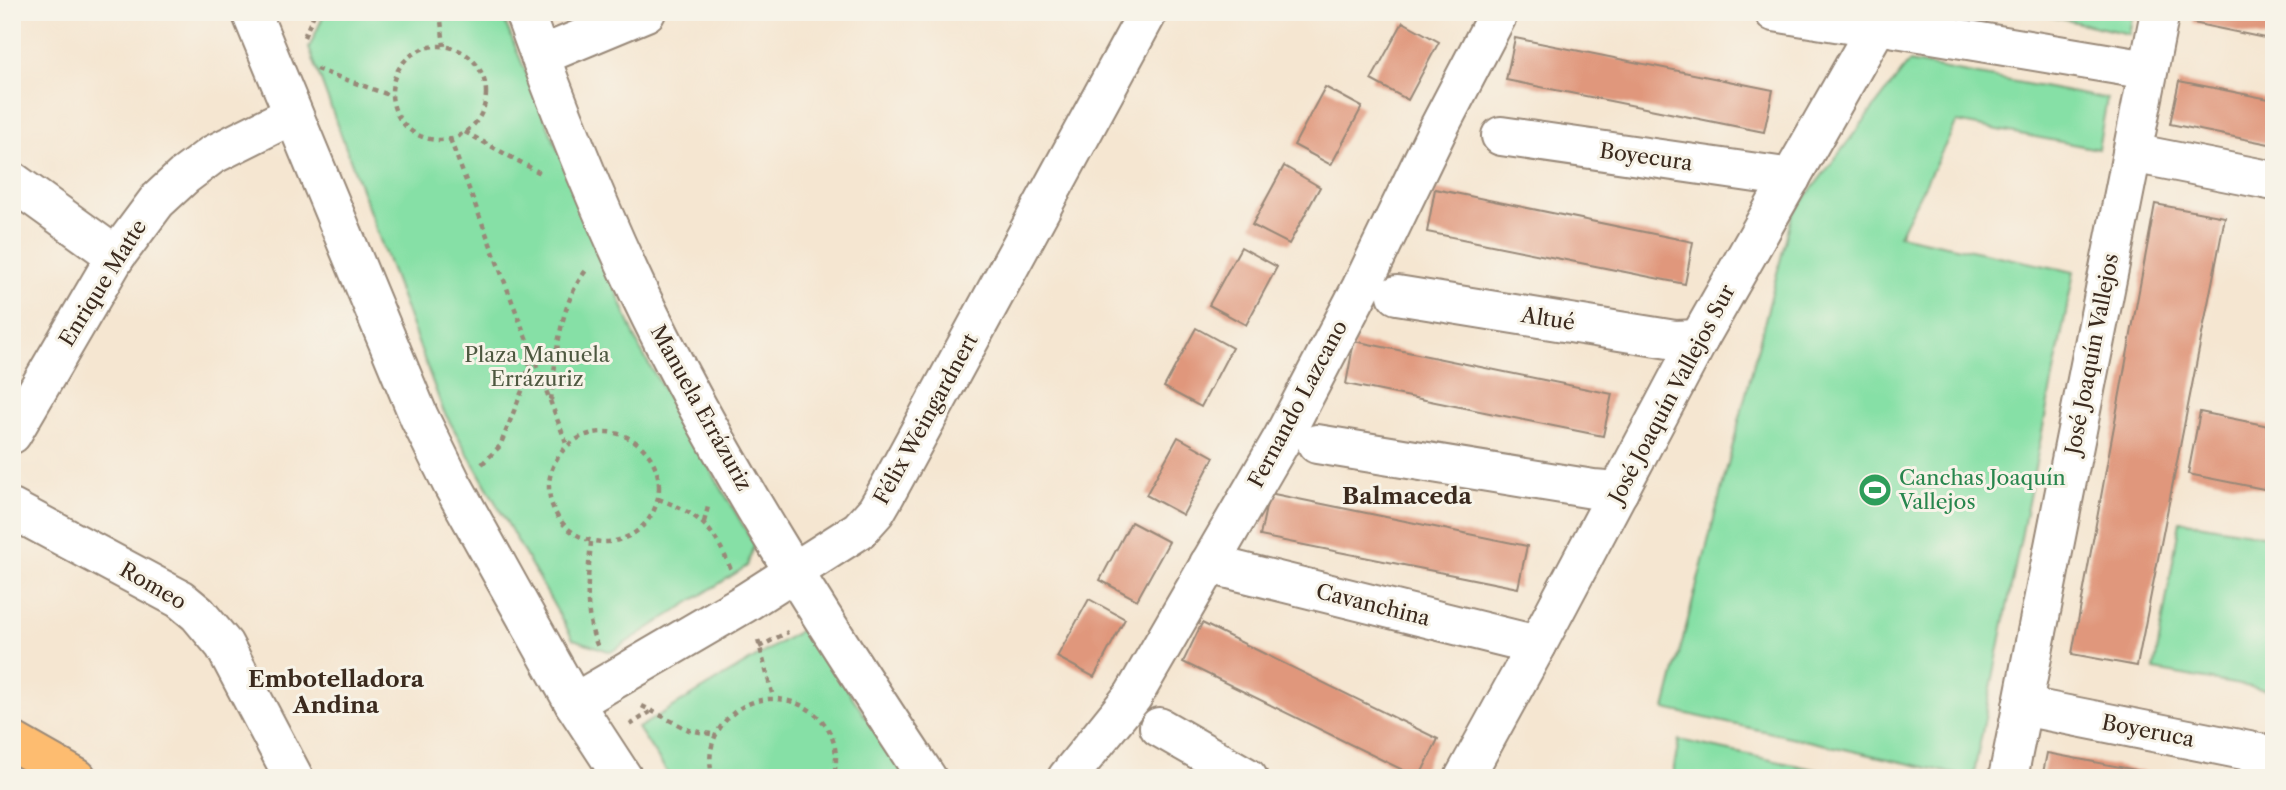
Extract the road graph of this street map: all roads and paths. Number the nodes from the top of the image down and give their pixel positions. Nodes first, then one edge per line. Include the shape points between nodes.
1 (315, 12) edge
2 (440, 12) edge
3 (524, 12) edge
4 (646, 12) edge
5 (1148, 12) edge
6 (1499, 12) edge
7 (1774, 12) edge
8 (2160, 12) edge
9 (1882, 18) edge
10 (293, 26) edge
11 (264, 44) edge
12 (444, 46) junction
13 (540, 56) junction
14 (2148, 70) junction
15 (392, 96) junction
16 (292, 115) junction
17 (465, 132) junction
18 (1501, 136) dead end
19 (450, 139) junction
20 (2132, 153) junction
21 (547, 176) dead end
22 (1791, 178) junction
23 (12, 181) edge
24 (2274, 181) edge
25 (116, 256) junction
26 (591, 266) dead end
27 (1397, 295) dead end
28 (1699, 339) junction
29 (533, 355) junction
30 (551, 403) junction
31 (12, 434) edge
32 (1317, 444) dead end
33 (567, 445) junction
34 (452, 484) junction
35 (1619, 491) junction
36 (12, 509) edge
37 (1209, 564) junction
38 (795, 571) junction
39 (1537, 645) junction
40 (573, 703) junction
41 (2022, 706) junction
42 (1158, 727) dead end
43 (12, 741) edge
44 (2274, 756) edge
45 (77, 778) edge
46 (294, 778) edge
47 (623, 778) edge
48 (713, 778) edge
49 (833, 778) edge
50 (927, 778) edge
51 (1067, 778) edge
52 (1248, 778) edge
53 (1464, 778) edge
54 (2008, 778) edge

1 - 10 path
2 - 12 path
3 - 13 street, Manuela Errázuriz
4 - 13 street
5 - 38 street, Félix Weingardnert via 876,511 859,530
6 - 37 street, Fernando Lazcano via 1282,439
7 - 9 street via 1847,24
8 - 14 street, José Joaquín Vallejos
9 - 14 street
9 - 22 street, José Joaquín Vallejos Sur
10 - 11 street
11 - 15 path via 305,65
11 - 16 street
12 - 15 path via 428,47 400,65
12 - 17 path via 472,61 486,90 484,107
13 - 38 street, Manuela Errázuriz via 639,293 709,426
14 - 20 street, José Joaquín Vallejos
15 - 19 path via 405,126 433,140
16 - 25 street, Enrique Matte via 212,155 184,176 157,201
16 - 34 street via 397,367
17 - 19 path
17 - 21 path
18 - 22 street, Boyecura
19 - 29 path
20 - 24 street
20 - 41 street, José Joaquín Vallejos
22 - 28 street, José Joaquín Vallejos Sur
23 - 25 street
25 - 31 street, Enrique Matte
26 - 30 path via 568,304
27 - 28 street, Altué via 1675,340
28 - 35 street, José Joaquín Vallejos Sur
29 - 30 path
29 - 34 path via 500,446 471,476
30 - 33 path
32 - 35 street
33 - 33 path via 556,458 548,492 562,523 591,542 626,538 640,529 658,499 655,465 645,450 632,439 599,431
34 - 40 street
35 - 39 street, José Joaquín Vallejos Sur
36 - 46 street, Romeo via 180,599 198,614 224,645
37 - 39 street, Cavanchina
37 - 51 street, Fernando Lazcano via 1133,696
38 - 40 street, Félix Weingardnert
38 - 50 street, Manuela Errázuriz via 820,617
39 - 53 street, José Joaquín Vallejos Sur
40 - 47 street
41 - 44 street, Boyeruca
41 - 54 street, José Joaquín Vallejos
42 - 52 street
43 - 45 main road
48 - 49 path via 711,752 725,720 755,700 772,698 790,699 820,719 835,751

